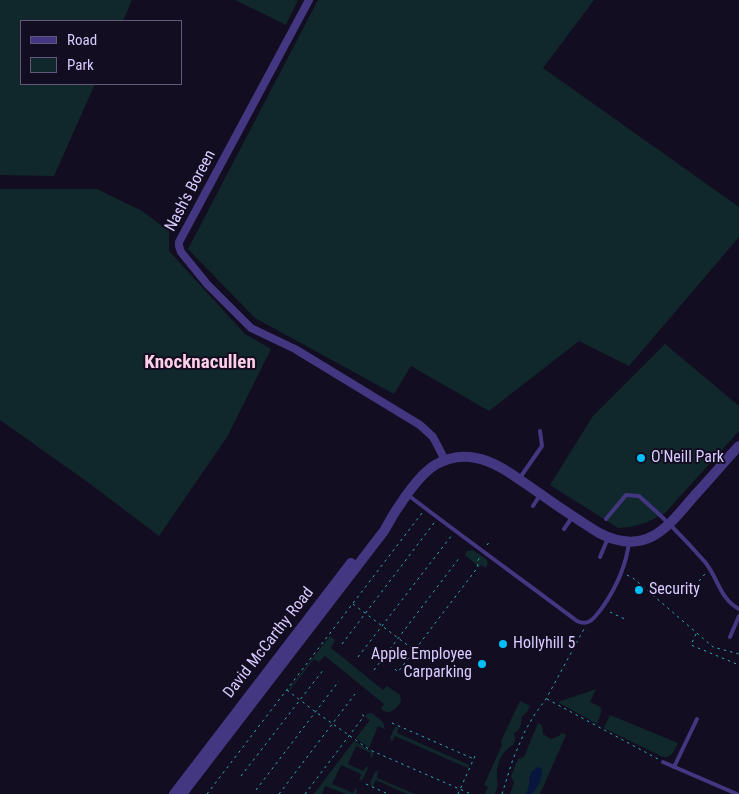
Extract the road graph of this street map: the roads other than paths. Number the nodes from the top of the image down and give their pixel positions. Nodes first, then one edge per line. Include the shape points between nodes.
1 (309, 0) edge
2 (540, 431) dead end
3 (739, 446) edge
4 (445, 460) junction
5 (519, 480) junction
6 (408, 495) junction
7 (541, 495) junction
8 (533, 506) dead end
9 (393, 514) junction
10 (573, 516) junction
11 (606, 519) dead end
12 (670, 525) junction
13 (564, 529) dead end
14 (608, 538) junction
15 (629, 542) junction
16 (600, 557) dead end
17 (739, 609) edge
18 (739, 616) edge
19 (730, 637) dead end
20 (697, 719) dead end
21 (663, 762) road end
22 (674, 767) junction
23 (174, 794) edge
24 (182, 794) edge
25 (737, 794) edge

1 - 4 street, Nash's Boreen via 179,246 207,284 244,323 295,349 420,425 433,437
2 - 5 lane via 542,446
3 - 12 street, David McCarthy Road
4 - 5 street, David McCarthy Road via 466,456 491,462
4 - 6 street, David McCarthy Road via 430,468
5 - 7 street, David McCarthy Road
6 - 9 street, David McCarthy Road
6 - 15 lane via 582,623 588,622 611,595 622,572
7 - 8 lane
7 - 10 street, David McCarthy Road
9 - 23 street, David McCarthy Road via 372,534
9 - 24 street, David McCarthy Road via 384,531
10 - 13 lane
10 - 14 street, David McCarthy Road
11 - 12 lane via 626,496 639,496
12 - 15 street, David McCarthy Road via 652,537
12 - 17 lane via 705,562 730,604
14 - 15 street, David McCarthy Road
14 - 16 lane
18 - 19 lane
20 - 22 lane
21 - 22 lane
22 - 25 lane

